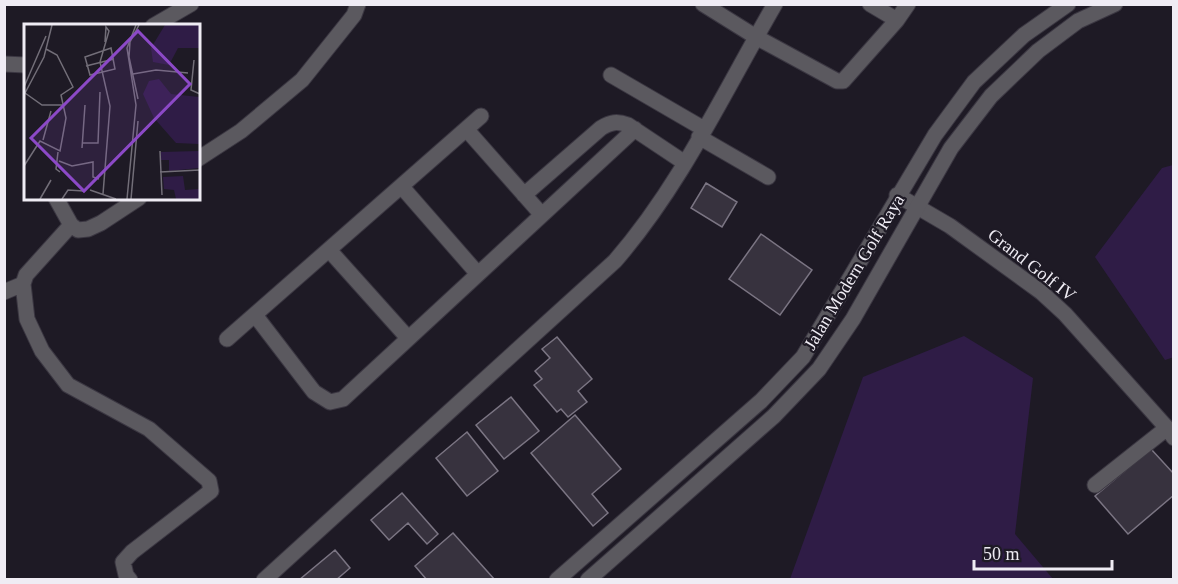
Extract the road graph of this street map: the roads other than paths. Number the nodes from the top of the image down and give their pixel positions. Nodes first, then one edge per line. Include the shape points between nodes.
1 (191, 4) edge
2 (358, 4) edge
3 (703, 4) edge
4 (775, 4) edge
5 (870, 4) edge
6 (908, 4) edge
7 (1068, 4) edge
8 (1115, 4) edge
9 (897, 20) junction
10 (156, 24) edge
11 (756, 37) junction
12 (4, 64) edge
13 (24, 65) edge
14 (611, 75) dead end
15 (481, 116) dead end
16 (635, 129) junction
17 (467, 130) junction
18 (702, 133) junction
19 (200, 158) edge
20 (685, 162) junction
21 (768, 177) dead end
22 (402, 187) junction
23 (524, 195) junction
24 (897, 195) junction
25 (57, 200) edge
26 (136, 200) edge
27 (917, 206) junction
28 (542, 215) junction
29 (71, 225) junction
30 (330, 251) junction
31 (478, 274) junction
32 (23, 284) junction
33 (4, 292) edge
34 (255, 315) junction
35 (408, 338) junction
36 (228, 339) dead end
37 (1170, 433) edge
38 (1095, 485) dead end
39 (130, 579) edge
40 (264, 579) edge
41 (557, 579) edge
42 (588, 579) edge

1 - 10 street
2 - 19 street via 354,15 302,80 241,131
3 - 11 street
4 - 11 street
5 - 9 street
6 - 9 street
7 - 24 street, Jalan Modern Golf Raya via 1023,35 974,82 934,135
8 - 27 street, Jalan Modern Golf Raya via 1078,21 1038,51 991,96 951,148
9 - 11 street via 843,81
11 - 18 street
12 - 13 street
14 - 18 street
15 - 17 street
16 - 20 street
16 - 23 street via 619,122 601,128
16 - 28 street
17 - 22 street
17 - 23 street
18 - 20 street
18 - 21 street
20 - 40 street via 643,230 615,261
22 - 30 street
22 - 31 street
23 - 28 street
24 - 27 street, Grand Golf IV
24 - 41 street, Jalan Modern Golf Raya via 803,357 761,401
25 - 29 street
26 - 29 street via 88,229 78,230
27 - 37 street, Grand Golf IV via 1041,292
27 - 42 street, Jalan Modern Golf Raya via 819,369 774,416
28 - 31 street
29 - 32 street via 26,275
30 - 34 street
30 - 35 street
31 - 35 street
32 - 33 street
32 - 39 street via 27,318 42,351 68,385 149,429 209,481 211,491 123,562
34 - 35 street via 314,392 330,402 342,399
34 - 36 street
37 - 38 street

